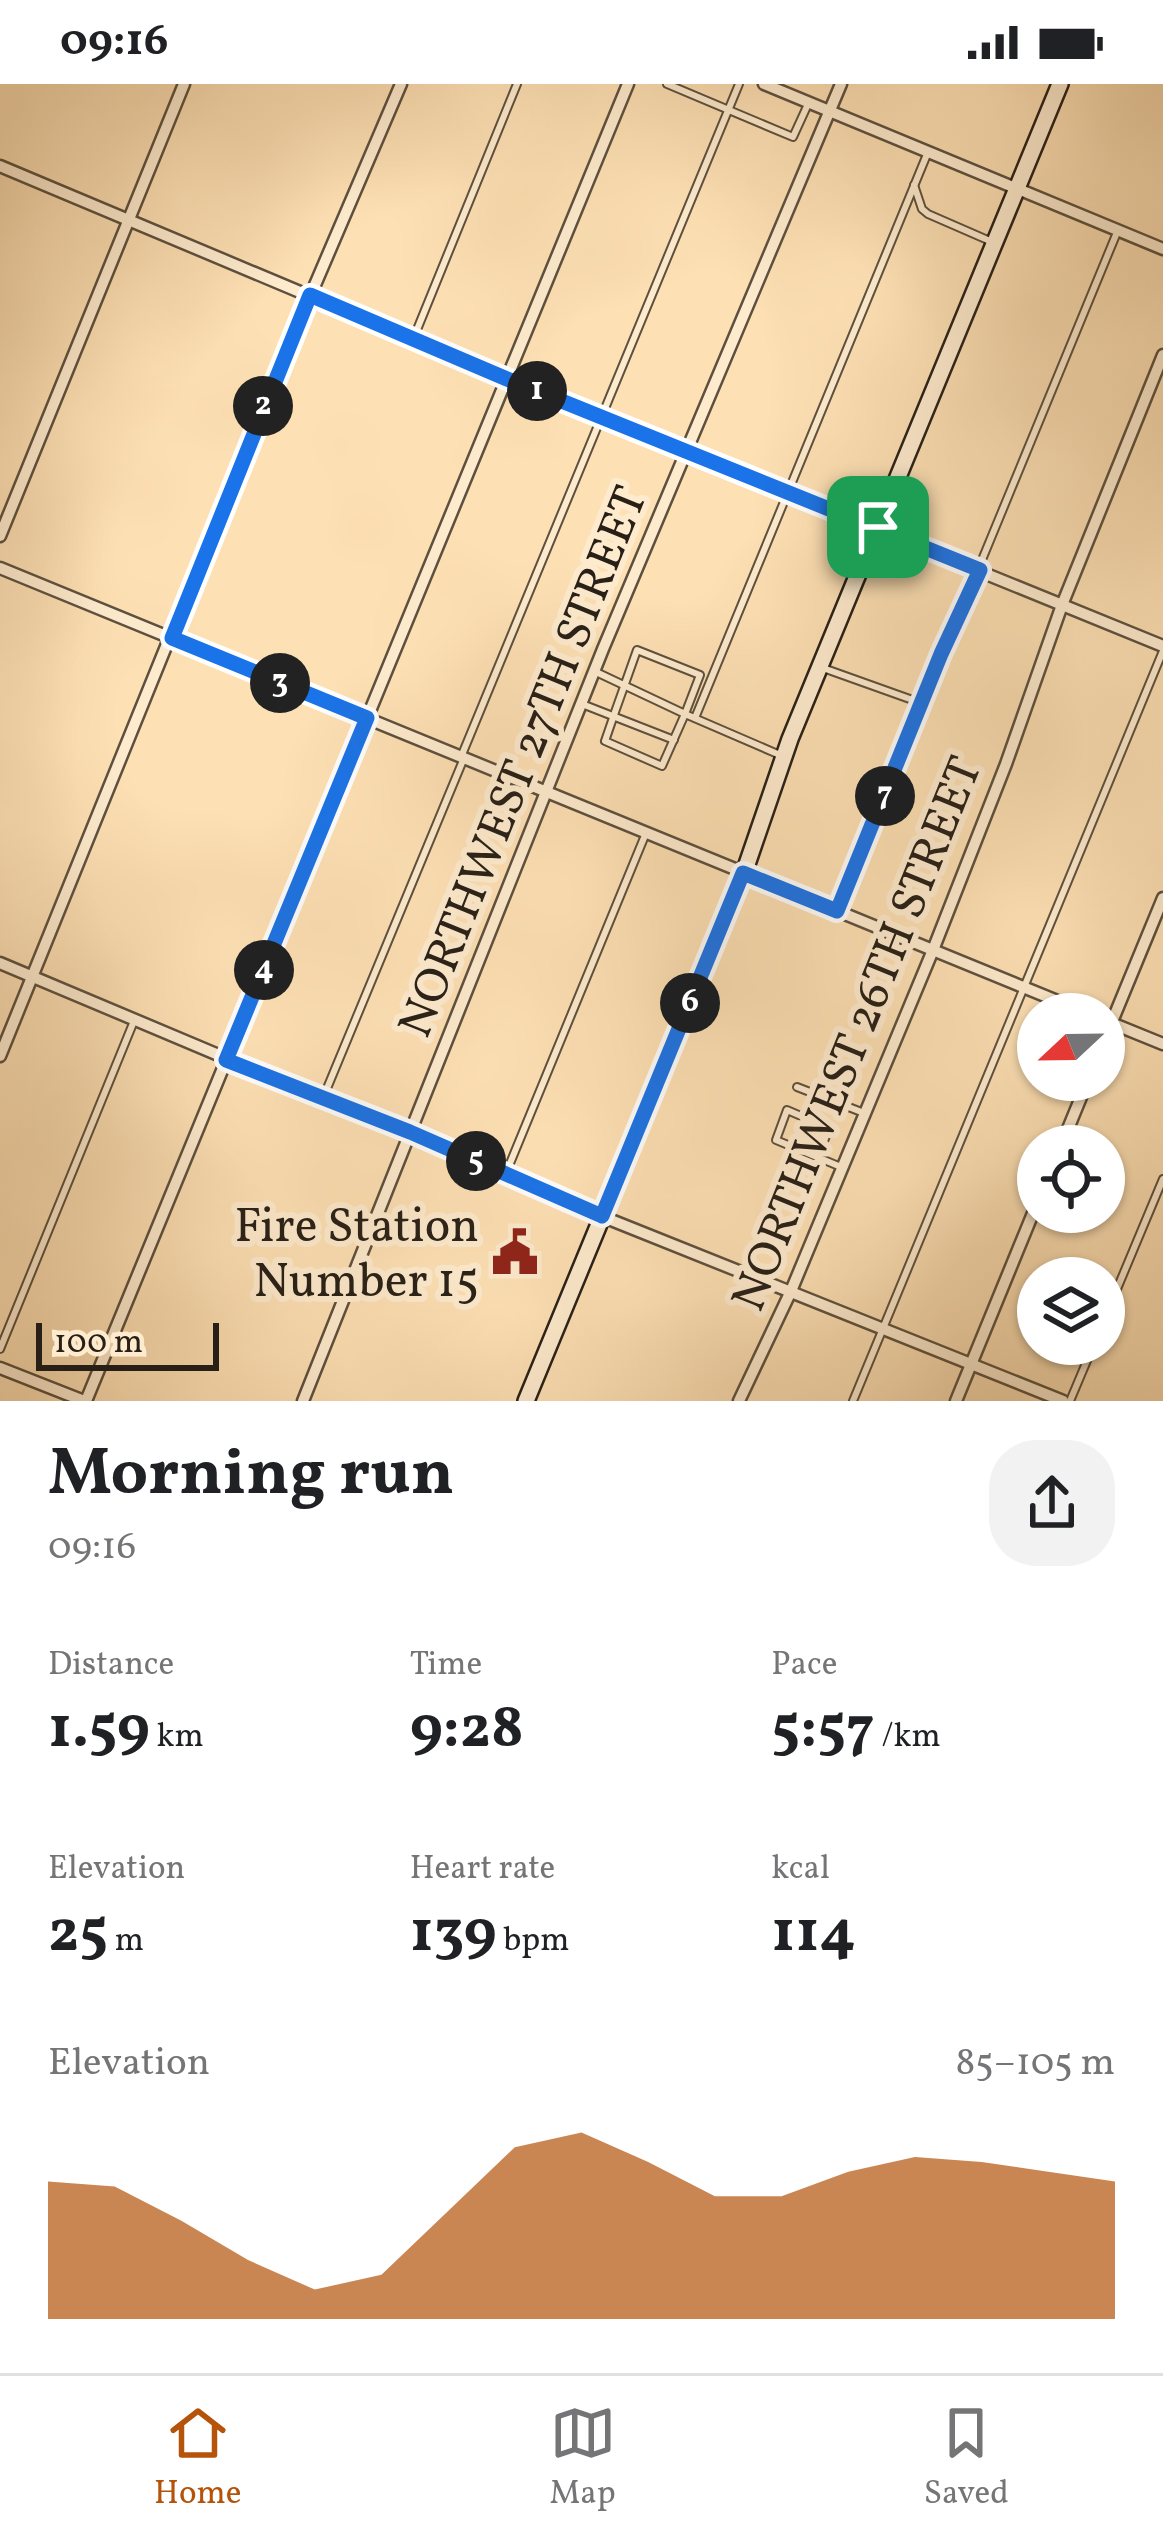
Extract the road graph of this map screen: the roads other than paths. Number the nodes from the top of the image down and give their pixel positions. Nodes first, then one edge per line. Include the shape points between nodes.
1 (184, 84) edge
2 (401, 84) edge
3 (518, 84) edge
4 (628, 84) edge
5 (667, 84) edge
6 (739, 84) edge
7 (764, 84) edge
8 (841, 84) edge
9 (1060, 84) edge
10 (809, 102) junction
11 (728, 110) junction
12 (828, 110) junction
13 (928, 152) junction
14 (0, 166) edge
15 (914, 184) junction
16 (1016, 188) junction
17 (131, 218) junction
18 (1118, 230) junction
19 (993, 242) junction
20 (1163, 248) edge
21 (310, 295) junction
22 (414, 337) junction
23 (1163, 355) edge
24 (507, 379) junction
25 (601, 414) junction
26 (686, 449) junction
27 (787, 491) junction
28 (878, 527) junction
29 (0, 536) edge
30 (0, 568) edge
31 (980, 570) junction
32 (1063, 605) junction
33 (172, 638) junction
34 (1163, 649) edge
35 (820, 667) junction
36 (595, 671) junction
37 (625, 685) junction
38 (582, 703) junction
39 (921, 703) junction
40 (614, 715) junction
41 (685, 715) junction
42 (367, 718) junction
43 (694, 718) junction
44 (674, 740) junction
45 (783, 757) junction
46 (463, 758) junction
47 (546, 792) junction
48 (646, 832) junction
49 (743, 873) junction
50 (1163, 898) edge
51 (837, 911) junction
52 (933, 950) junction
53 (0, 963) edge
54 (31, 976) junction
55 (1022, 987) junction
56 (1037, 993) edge
57 (1121, 993) edge
58 (134, 1021) junction
59 (1125, 1029) edge
60 (1163, 1044) edge
61 (0, 1056) edge
62 (226, 1060) junction
63 (797, 1087) dead end
64 (323, 1098) junction
65 (864, 1113) junction
66 (410, 1132) junction
67 (818, 1157) junction
68 (841, 1167) junction
69 (506, 1174) junction
70 (1163, 1179) edge
71 (602, 1216) junction
72 (1025, 1233) edge
73 (1125, 1270) edge
74 (791, 1292) junction
75 (883, 1328) junction
76 (0, 1349) edge
77 (1084, 1365) edge
78 (970, 1366) junction
79 (0, 1367) edge
80 (85, 1401) edge
81 (303, 1401) edge
82 (526, 1401) edge
83 (739, 1401) edge
84 (853, 1401) edge
85 (956, 1401) edge
86 (1067, 1401) edge

1 - 17 street
2 - 21 street
3 - 22 lane
4 - 24 street
5 - 11 lane
6 - 11 lane
7 - 10 street
8 - 12 street, NORTHWEST 27TH STREET
9 - 16 main road
10 - 11 lane via 794,137
10 - 12 street
11 - 25 lane
12 - 13 street
12 - 26 street, NORTHWEST 27TH STREET
13 - 15 lane
13 - 16 street
14 - 17 street
15 - 19 lane via 928,214
15 - 27 lane
16 - 18 street
16 - 19 main road
17 - 21 street
17 - 29 street
18 - 20 street
18 - 31 lane
19 - 28 main road
21 - 22 street
21 - 33 street
22 - 24 street
23 - 32 street, NORTHWEST 26TH STREET
24 - 25 street
24 - 42 street
25 - 26 street
25 - 46 lane
26 - 27 street
26 - 36 street, NORTHWEST 27TH STREET
27 - 28 street
27 - 43 lane
28 - 31 street
28 - 35 main road
30 - 33 street
31 - 32 street
31 - 39 lane
32 - 34 street
32 - 52 street, NORTHWEST 26TH STREET
33 - 42 street
33 - 54 street
34 - 55 lane
35 - 39 lane
35 - 45 main road
36 - 37 lane
36 - 38 street, NORTHWEST 27TH STREET
37 - 40 lane
37 - 41 lane
37 - 41 lane via 637,650 700,675
38 - 40 lane
38 - 47 street, NORTHWEST 27TH STREET
39 - 51 lane
40 - 44 lane
40 - 44 lane via 605,741 662,766
41 - 43 lane
41 - 44 lane
42 - 46 street
42 - 62 street
43 - 45 lane
45 - 49 main road
46 - 47 street
46 - 64 lane
47 - 48 street
47 - 66 street, NORTHWEST 27TH STREET
48 - 49 street
48 - 69 lane
49 - 51 street
49 - 71 main road
50 - 57 street
51 - 52 street
52 - 55 street
52 - 65 street, NORTHWEST 26TH STREET
53 - 54 street
54 - 58 street
54 - 61 street
55 - 56 street
55 - 75 lane
58 - 62 street
58 - 76 lane
59 - 60 street
62 - 64 street
62 - 80 street
63 - 65 lane
64 - 66 street
65 - 68 street, NORTHWEST 26TH STREET
66 - 69 street
66 - 81 street, NORTHWEST 27TH STREET
67 - 67 lane via 776,1140 787,1110 829,1128
67 - 68 lane
68 - 74 street, NORTHWEST 26TH STREET
69 - 71 street
70 - 73 lane
71 - 74 street
71 - 82 main road
72 - 78 street
74 - 75 street
74 - 83 street, NORTHWEST 26TH STREET
75 - 78 street
75 - 84 lane
77 - 86 lane
78 - 85 street
78 - 86 street
79 - 80 street

